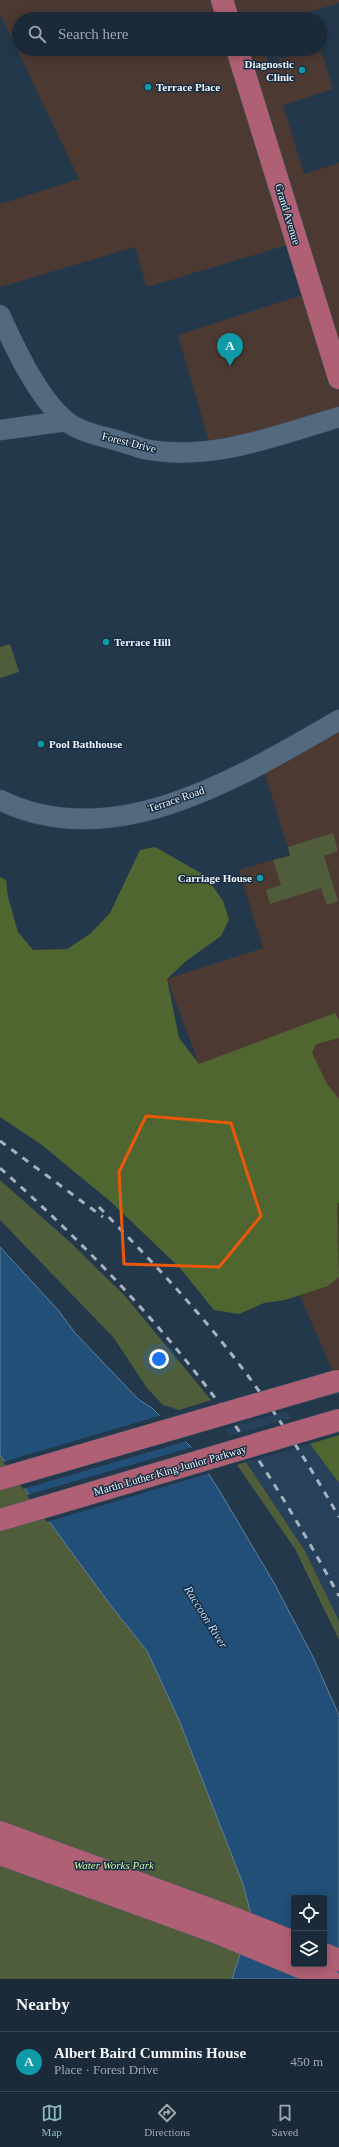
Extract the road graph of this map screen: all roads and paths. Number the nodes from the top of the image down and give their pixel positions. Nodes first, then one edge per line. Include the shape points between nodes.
1 (222, 0) edge
2 (226, 12) edge
3 (239, 56) edge
4 (0, 315) edge
5 (339, 378) edge
6 (339, 417) edge
7 (66, 421) junction
8 (0, 430) edge
9 (339, 720) edge
10 (0, 800) edge
11 (338, 1381) edge
12 (339, 1420) edge
13 (0, 1479) edge
14 (0, 1520) edge
15 (0, 1832) edge
16 (0, 1854) edge
17 (39, 1858) junction
18 (291, 1941) edge
19 (327, 1955) edge
20 (339, 1960) edge
21 (329, 1979) edge

1 - 2 main road
3 - 5 main road, Grand Avenue
4 - 7 street, Forest Drive via 16,351 52,406
6 - 7 street, Forest Drive via 240,447 212,452 183,453 144,449 88,432
7 - 8 street
9 - 10 street, Terrace Road via 264,763 221,783 166,804 124,816 103,819 59,818 25,810
11 - 13 main road, bridge
12 - 14 main road, Martin Luther King Junior Parkway, bridge
15 - 17 main road
16 - 17 main road
17 - 18 main road via 226,1915
17 - 21 main road
19 - 20 main road

